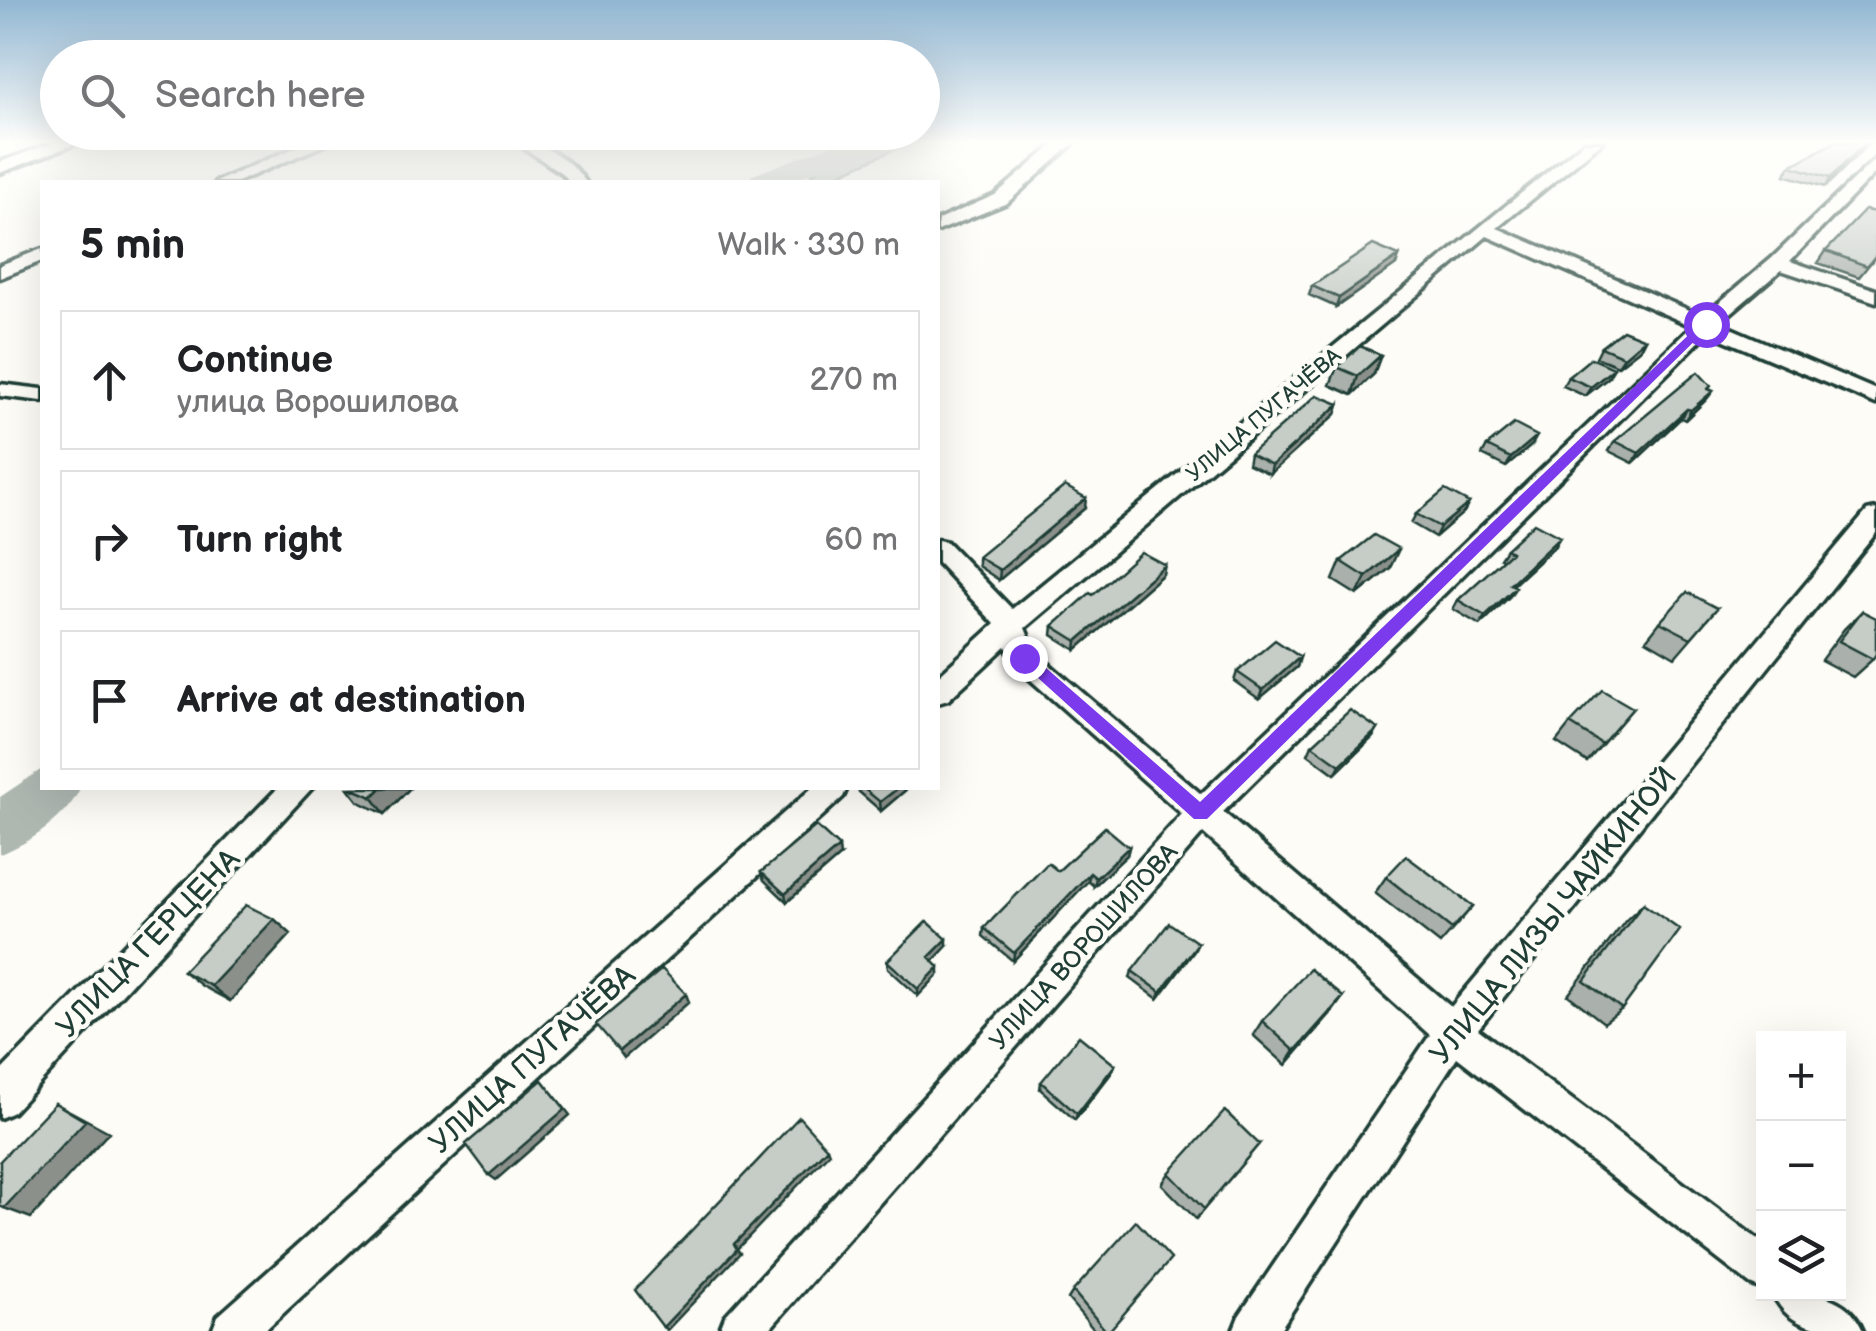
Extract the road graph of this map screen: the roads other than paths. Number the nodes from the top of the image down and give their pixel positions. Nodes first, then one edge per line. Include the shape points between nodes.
1 (989, 204) edge
2 (1516, 204) edge
3 (1845, 204) edge
4 (940, 225) edge
5 (1486, 228) junction
6 (40, 256) edge
7 (1778, 263) junction
8 (0, 272) edge
9 (1876, 296) edge
10 (1706, 324) junction
11 (0, 390) edge
12 (40, 394) edge
13 (1876, 398) edge
14 (1876, 517) edge
15 (940, 550) edge
16 (1011, 625) junction
17 (940, 690) edge
18 (295, 790) edge
19 (830, 790) edge
20 (1200, 814) junction
21 (1454, 1032) junction
22 (0, 1099) edge
23 (1756, 1264) edge
24 (1803, 1301) edge
25 (233, 1331) edge
26 (740, 1331) edge
27 (1254, 1331) edge
28 (1842, 1331) edge

1 - 4 street
2 - 5 street, УЛИЦА ПУГАЧЁВА
3 - 7 street, УЛИЦА ВОРОШИЛОВА
5 - 10 street
5 - 16 street, УЛИЦА ПУГАЧЁВА
6 - 8 street
7 - 9 street
7 - 10 street, УЛИЦА ВОРОШИЛОВА
10 - 13 street
10 - 20 street, УЛИЦА ВОРОШИЛОВА
11 - 12 street
14 - 21 street, УЛИЦА ЛИЗЫ ЧАЙКИНОЙ
15 - 16 street
16 - 17 street, УЛИЦА ПУГАЧЁВА
16 - 20 street via 1024,658
18 - 22 street, УЛИЦА ГЕРЦЕНА
19 - 25 street, УЛИЦА ПУГАЧЁВА
20 - 21 street
20 - 26 street, УЛИЦА ВОРОШИЛОВА
21 - 23 street
21 - 27 street, УЛИЦА ЛИЗЫ ЧАЙКИНОЙ
24 - 28 street

